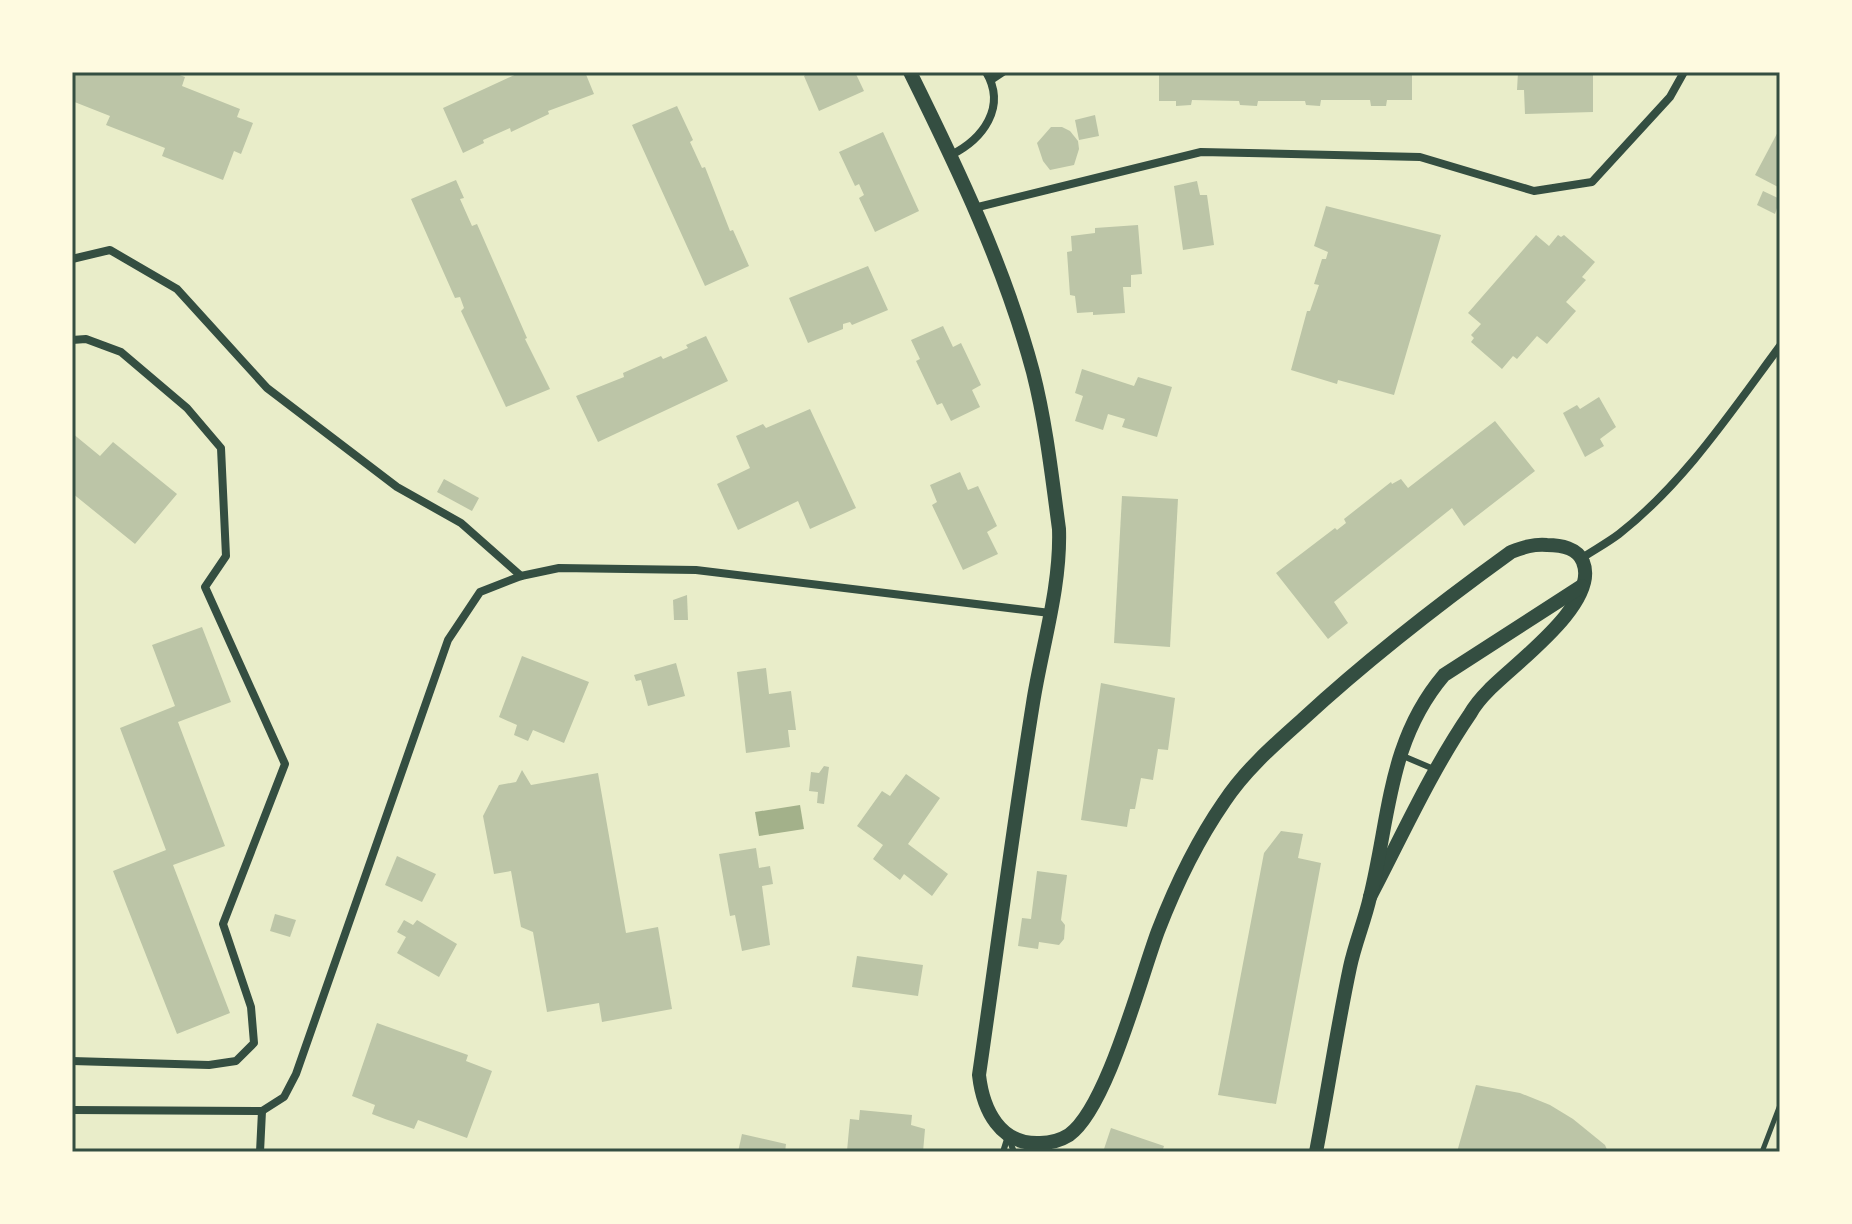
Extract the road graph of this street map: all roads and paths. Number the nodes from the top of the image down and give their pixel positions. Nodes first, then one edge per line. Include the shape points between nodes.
1 (910, 72) edge
2 (1003, 72) edge
3 (1684, 72) edge
4 (988, 76) edge
5 (951, 155) junction
6 (974, 208) junction
7 (72, 259) edge
8 (72, 340) edge
9 (1780, 346) edge
10 (1582, 558) junction
11 (521, 576) junction
12 (1583, 585) junction
13 (1050, 613) junction
14 (1399, 755) junction
15 (1436, 770) junction
16 (1370, 897) junction
17 (72, 1061) edge
18 (1780, 1105) edge
19 (72, 1110) edge
20 (262, 1111) junction
21 (1008, 1136) junction
22 (260, 1152) edge
23 (1003, 1152) edge
24 (1014, 1152) edge
25 (1316, 1152) edge
26 (1762, 1152) edge

1 - 5 street
2 - 4 street
3 - 6 street via 1670,97 1592,182 1534,191 1420,157 1201,152
4 - 5 street via 995,99 984,129
5 - 6 street
6 - 13 street via 1012,301 1046,435 1060,544
7 - 11 street via 110,250 177,289 267,388 397,487 461,523
8 - 17 street via 86,339 121,352 187,408 221,448 226,556 205,587 285,764 223,924 251,1007 254,1043 236,1061 209,1065
9 - 10 street via 1671,485 1619,534
10 - 12 street
10 - 21 street via 1555,545 1528,545 1511,552 1376,655 1263,756 1225,800 1199,843 1159,929 1093,1107 1067,1136 1050,1142
11 - 13 street via 559,568 696,570
11 - 20 street via 480,592 448,640 296,1074 284,1097
12 - 14 street via 1444,675 1426,696
12 - 15 street via 1560,623 1487,691
13 - 21 street via 979,1075 987,1112
14 - 15 lane
14 - 16 street
15 - 16 street
16 - 25 street via 1350,964
18 - 26 path
19 - 20 street
20 - 22 street
21 - 23 lane
21 - 24 lane

